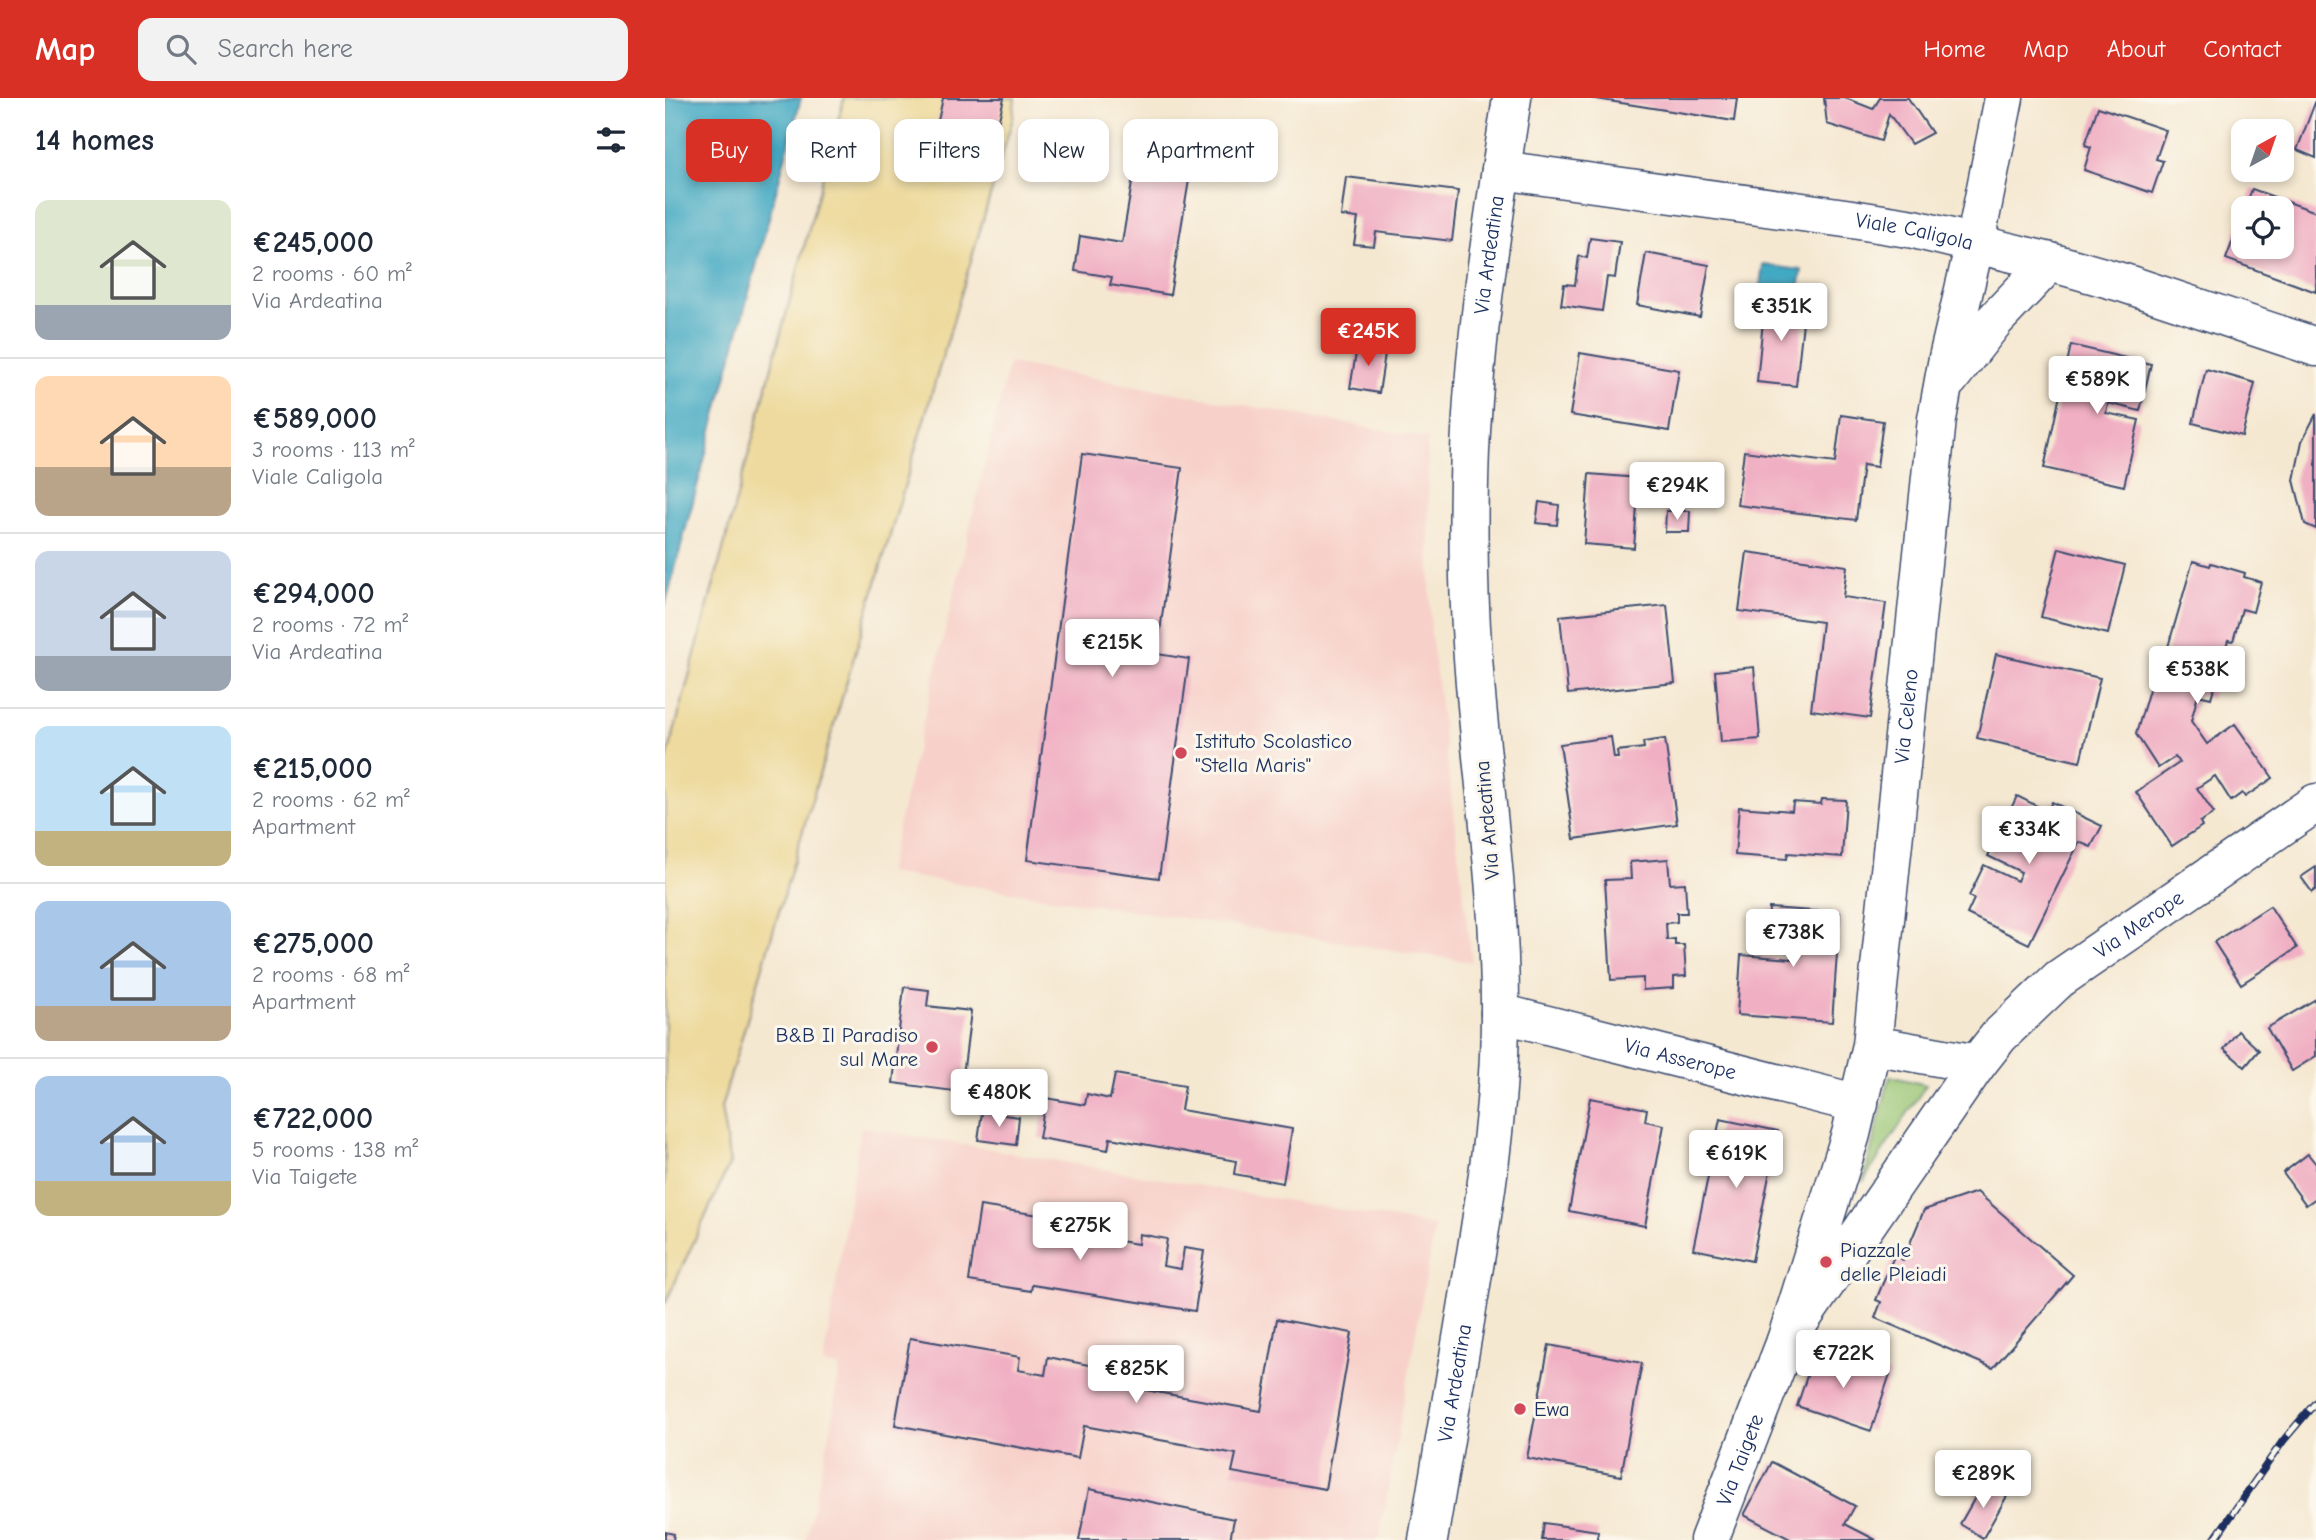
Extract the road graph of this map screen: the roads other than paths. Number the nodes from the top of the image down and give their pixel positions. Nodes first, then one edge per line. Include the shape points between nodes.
1 (1512, 98) edge
2 (2004, 98) edge
3 (1501, 170) junction
4 (1975, 243) junction
5 (2050, 262) junction
6 (2316, 347) edge
7 (1942, 390) junction
8 (2316, 803) edge
9 (1500, 1013) junction
10 (1872, 1045) junction
11 (1977, 1065) junction
12 (1859, 1104) junction
13 (1786, 1341) junction
14 (1428, 1540) edge
15 (1709, 1540) edge

1 - 3 street, Via Ardeatina
2 - 4 street, Via Celeno
3 - 4 street, Viale Caligola via 1852,219
3 - 9 street, Via Ardeatina via 1473,402 1469,524 1476,706 1495,904
4 - 5 street, Viale Caligola
4 - 7 street, Via Celeno
5 - 6 street, Viale Caligola
5 - 7 street, Via Celeno via 1994,321
7 - 10 street, Via Celeno
8 - 11 street, Via Merope via 2059,979 1999,1036
9 - 12 street, Via Asserope
9 - 14 street, Via Ardeatina via 1497,1098 1485,1204
10 - 11 street
10 - 12 street
11 - 13 street
12 - 13 street
13 - 15 street, Via Taigete

